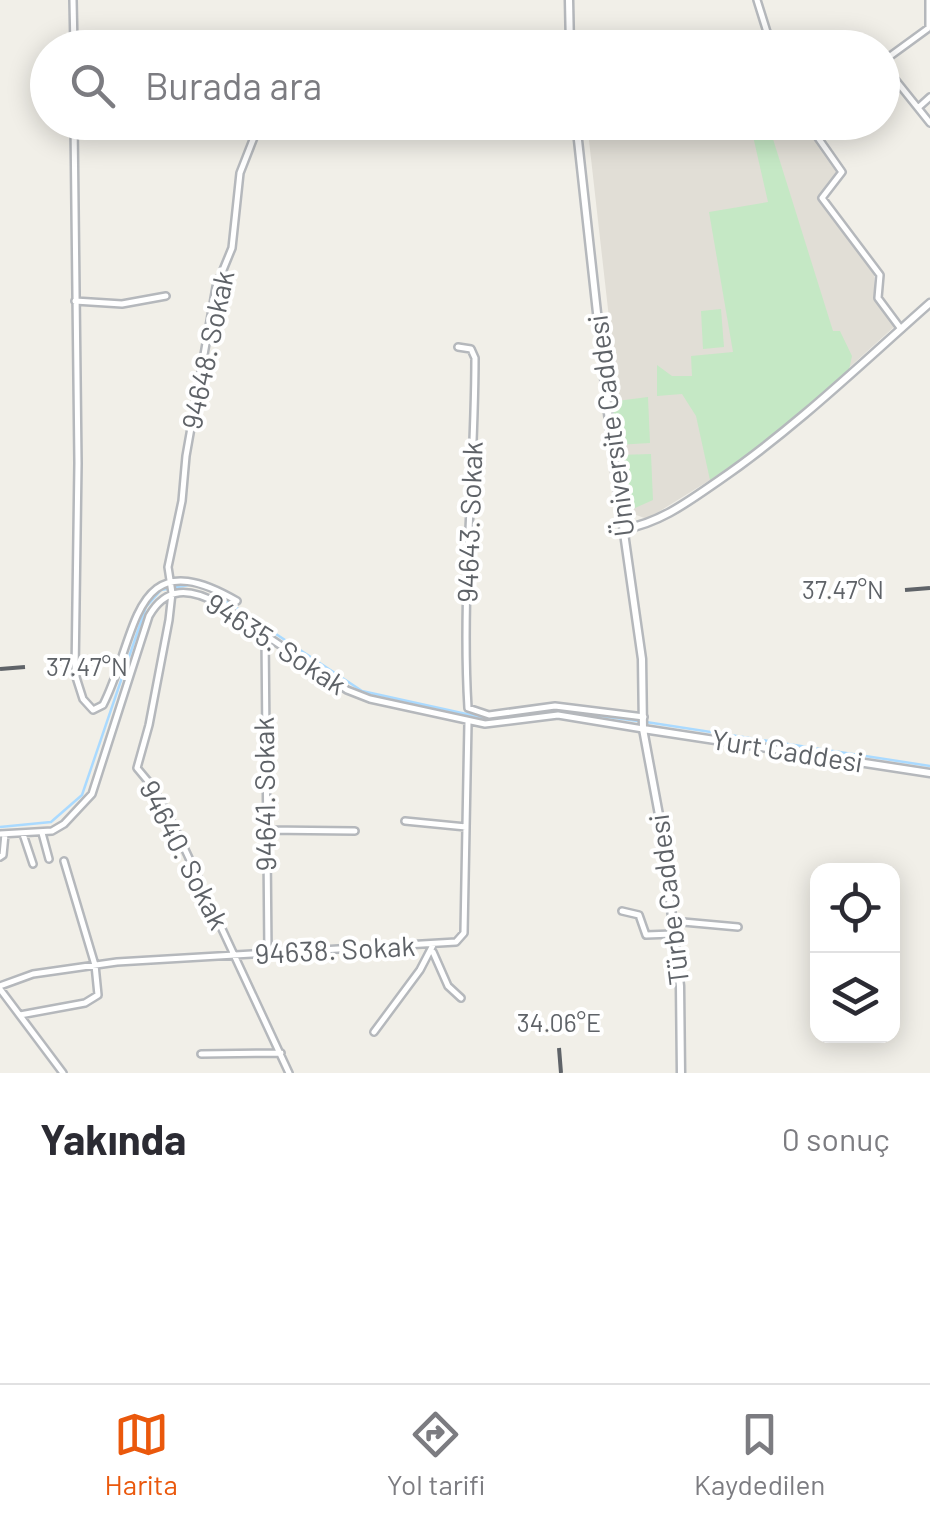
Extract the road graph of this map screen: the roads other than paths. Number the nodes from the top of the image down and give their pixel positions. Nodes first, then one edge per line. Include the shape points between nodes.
1 (74, 0) edge
2 (569, 0) edge
3 (757, 0) edge
4 (928, 0) edge
5 (929, 26) edge
6 (74, 30) edge
7 (570, 30) edge
8 (766, 30) edge
9 (900, 48) edge
10 (900, 84) edge
11 (930, 97) edge
12 (919, 108) junction
13 (930, 123) edge
14 (74, 140) edge
15 (253, 140) edge
16 (578, 140) edge
17 (820, 140) edge
18 (166, 296) dead end
19 (74, 301) junction
20 (930, 304) edge
21 (900, 329) junction
22 (458, 347) dead end
23 (623, 529) junction
24 (168, 580) junction
25 (172, 592) junction
26 (236, 601) dead end
27 (265, 634) junction
28 (644, 717) junction
29 (468, 722) junction
30 (643, 729) junction
31 (930, 773) edge
32 (405, 822) dead end
33 (466, 827) junction
34 (265, 830) junction
35 (355, 831) dead end
36 (42, 833) junction
37 (2, 834) edge
38 (23, 834) junction
39 (0, 857) edge
40 (49, 858) dead end
41 (64, 861) dead end
42 (33, 864) dead end
43 (622, 911) dead end
44 (672, 922) junction
45 (738, 927) dead end
46 (673, 934) junction
47 (432, 947) junction
48 (268, 953) junction
49 (236, 955) junction
50 (95, 965) junction
51 (0, 988) edge
52 (461, 998) dead end
53 (20, 1015) junction
54 (374, 1032) dead end
55 (281, 1053) junction
56 (201, 1054) dead end
57 (63, 1073) edge
58 (289, 1073) edge
59 (681, 1073) edge

1 - 6 street
2 - 7 street
3 - 8 street
4 - 5 street
5 - 9 street
10 - 12 street
11 - 12 street
12 - 13 street
14 - 19 street
15 - 24 street, 94648. Sokak via 240,173 232,248 216,287
16 - 23 street, Üniversite Caddesi
17 - 21 street via 842,172 822,198 880,275 878,298
18 - 19 street via 122,304
19 - 24 street via 75,674 93,710 106,700 148,598
20 - 21 street
21 - 23 street via 752,457 657,520
22 - 28 street, 94643. Sokak via 471,349 475,358 467,558 470,710 501,714 555,706
23 - 28 street, Üniversite Caddesi
24 - 25 street
24 - 26 street via 207,585
25 - 27 street, 94635. Sokak via 206,597
25 - 36 street, 94635. Sokak via 149,616 92,794 64,824
25 - 49 street, 94640. Sokak via 137,768 160,799
27 - 29 street, 94635. Sokak via 354,694
27 - 34 street, 94641. Sokak
28 - 30 street, Üniversite Caddesi
29 - 30 street, 94635. Sokak via 558,715
29 - 33 street, 94638. Sokak
30 - 31 street, Yurt Caddesi
30 - 44 street, Türbe Caddesi
32 - 33 street
33 - 47 street, 94638. Sokak via 464,932 456,942
34 - 35 street
34 - 48 street, 94641. Sokak
36 - 38 street
36 - 40 street
37 - 38 street
37 - 39 street
38 - 42 street
41 - 50 street
43 - 46 street via 638,916 646,935
44 - 45 street
44 - 46 street, Türbe Caddesi
46 - 59 street, Türbe Caddesi
47 - 48 street, 94638. Sokak
47 - 52 street via 448,986
47 - 54 street
48 - 49 street, 94638. Sokak
49 - 50 street, 94638. Sokak
49 - 55 street, 94640. Sokak
50 - 51 street, 94638. Sokak via 33,974
50 - 53 street via 94,998
51 - 53 street
53 - 57 street
55 - 56 street
55 - 58 street, 94640. Sokak

